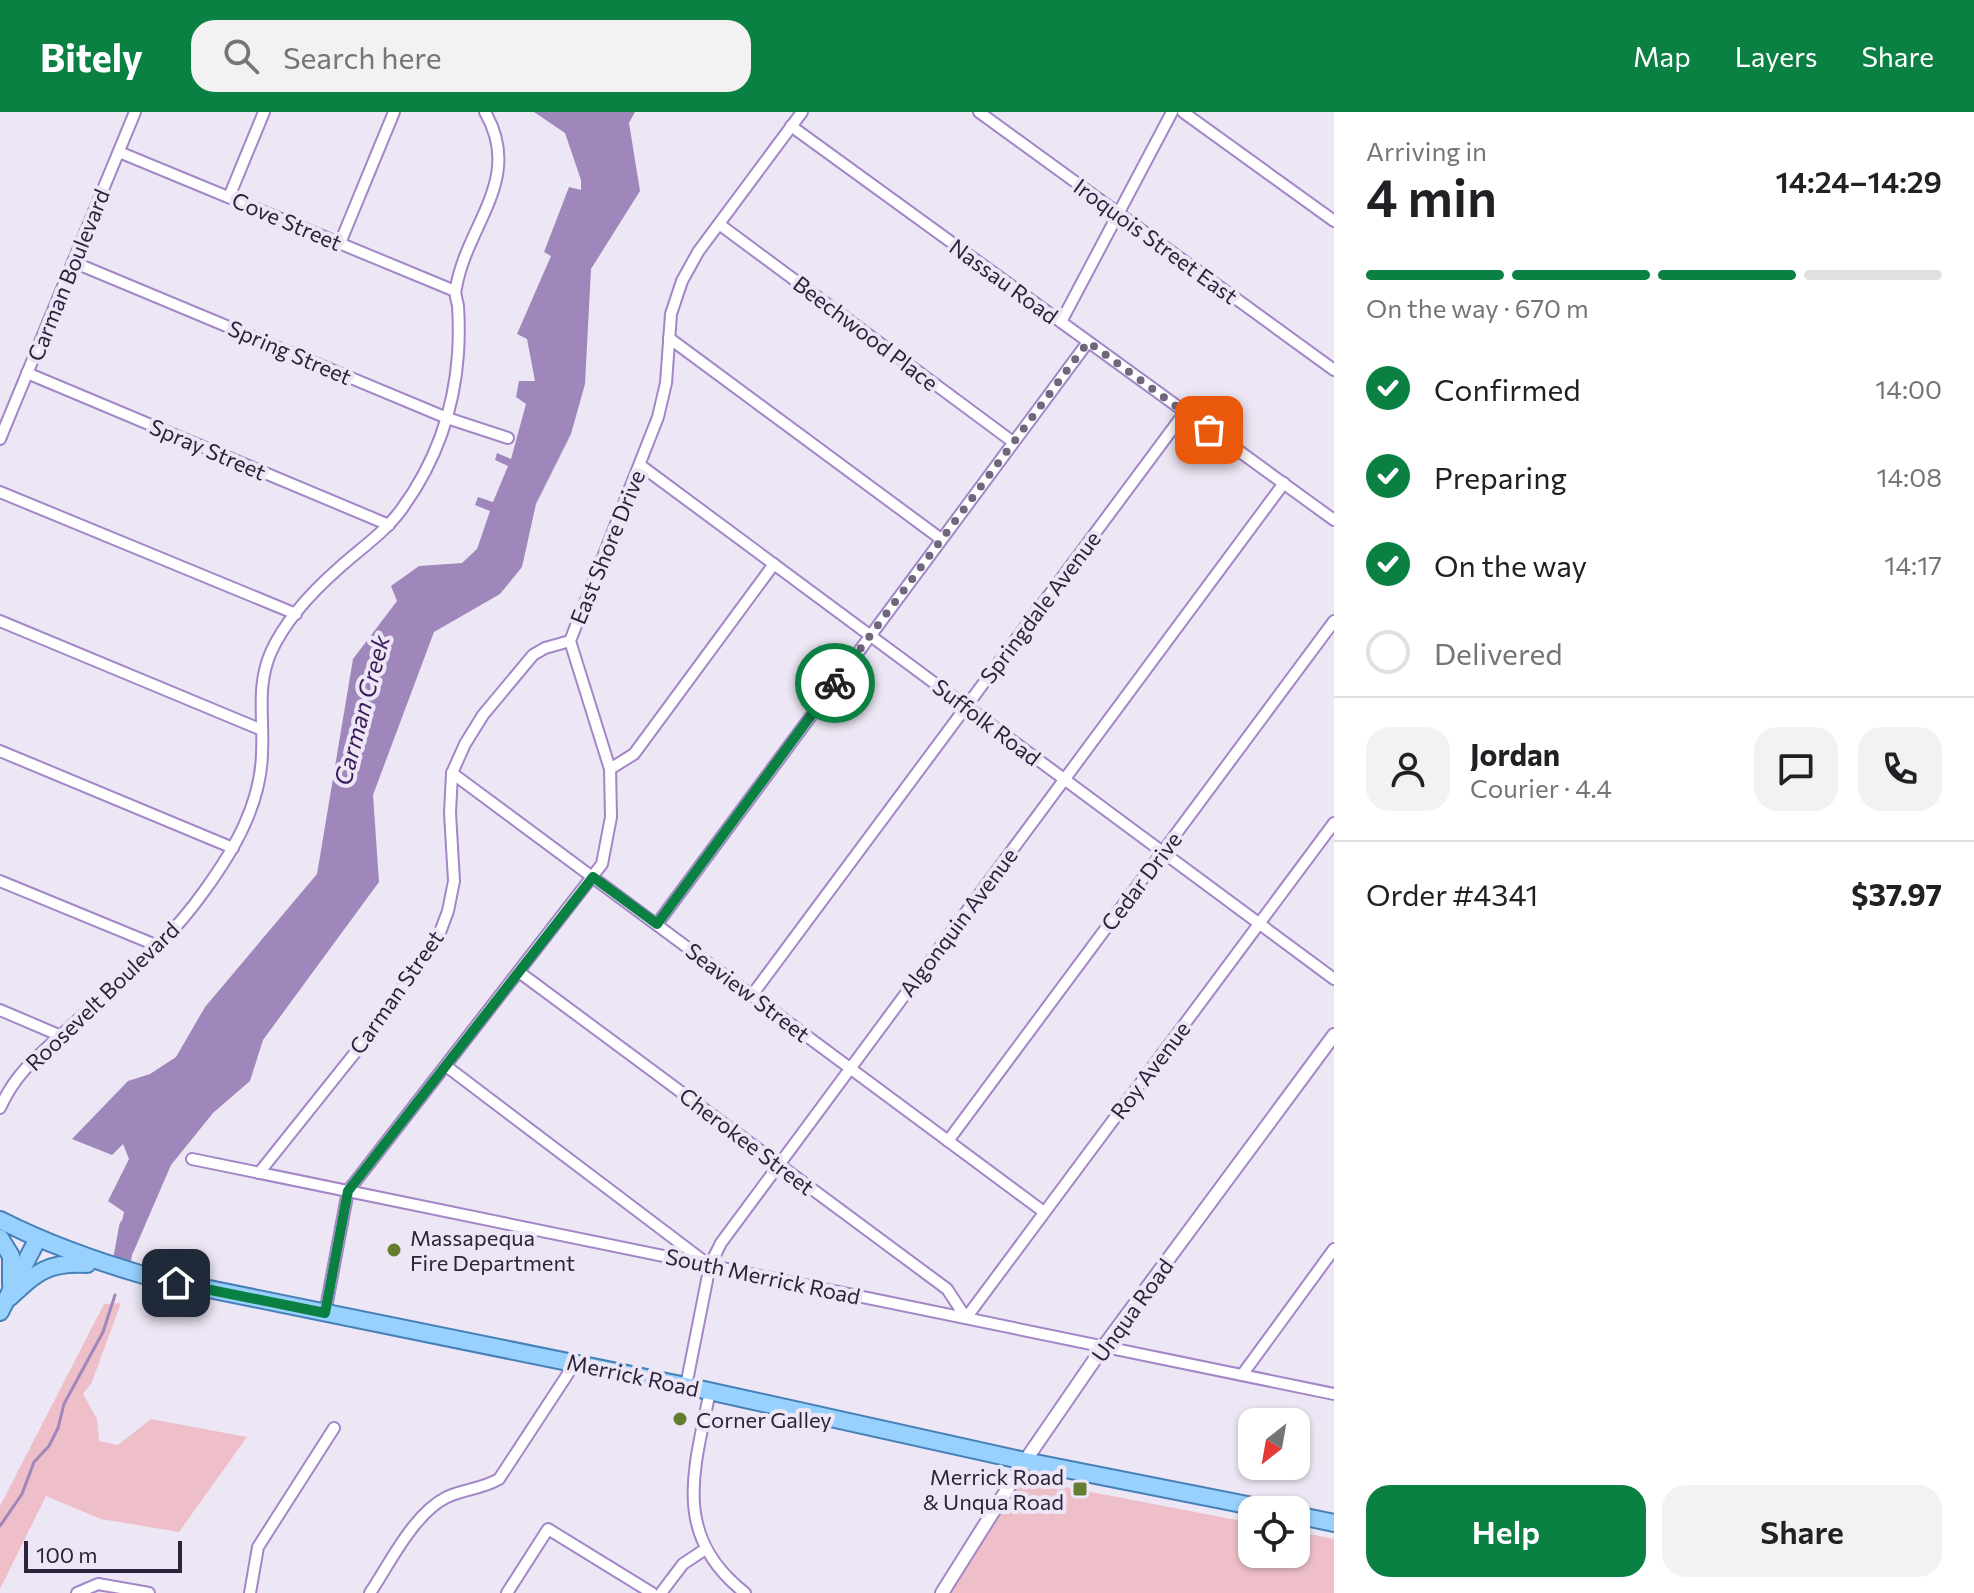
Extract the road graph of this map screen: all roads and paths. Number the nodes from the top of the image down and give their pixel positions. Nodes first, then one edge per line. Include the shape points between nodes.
1 (135, 112) edge
2 (264, 112) edge
3 (394, 112) edge
4 (485, 112) edge
5 (802, 112) edge
6 (979, 112) edge
7 (1172, 112) edge
8 (1183, 112) edge
9 (791, 126) junction
10 (119, 152) junction
11 (229, 197) junction
12 (1118, 213) junction
13 (1334, 221) edge
14 (719, 224) junction
15 (340, 243) junction
16 (73, 262) junction
17 (455, 291) junction
18 (1061, 322) junction
19 (669, 338) junction
20 (1088, 342) junction
21 (1334, 370) edge
22 (27, 373) junction
23 (1185, 412) junction
24 (447, 418) junction
25 (508, 438) dead end
26 (0, 439) edge
27 (1013, 442) junction
28 (640, 465) junction
29 (1284, 483) junction
30 (0, 492) edge
31 (1334, 520) edge
32 (389, 525) junction
33 (941, 539) junction
34 (774, 564) junction
35 (296, 614) junction
36 (0, 621) edge
37 (1334, 621) edge
38 (870, 635) junction
39 (570, 641) junction
40 (966, 707) junction
41 (262, 730) junction
42 (0, 751) edge
43 (610, 769) junction
44 (452, 773) junction
45 (1064, 779) junction
46 (1334, 823) edge
47 (233, 848) junction
48 (1163, 852) junction
49 (593, 877) junction
50 (0, 881) edge
51 (1259, 923) junction
52 (657, 924) junction
53 (158, 946) junction
54 (519, 972) junction
55 (1334, 979) edge
56 (752, 995) junction
57 (0, 1010) edge
58 (1334, 1035) edge
59 (61, 1036) junction
60 (446, 1066) junction
61 (850, 1068) junction
62 (0, 1108) edge
63 (948, 1141) junction
64 (192, 1159) dead end
65 (779, 1164) junction
66 (259, 1173) junction
67 (348, 1191) junction
68 (1044, 1212) junction
69 (0, 1220) edge
70 (0, 1238) edge
71 (37, 1240) junction
72 (1334, 1249) edge
73 (102, 1264) junction
74 (710, 1265) junction
75 (4, 1305) edge
76 (325, 1313) junction
77 (966, 1318) junction
78 (1104, 1346) junction
79 (575, 1363) junction
80 (1242, 1375) junction
81 (686, 1386) junction
82 (710, 1391) junction
83 (1334, 1394) edge
84 (334, 1428) dead end
85 (1025, 1461) junction
86 (1238, 1503) edge
87 (1310, 1518) edge
88 (1334, 1523) edge
89 (704, 1550) junction
90 (77, 1593) edge
91 (149, 1593) edge
92 (250, 1593) edge
93 (370, 1593) edge
94 (507, 1593) edge
95 (652, 1593) edge
96 (661, 1593) edge
97 (745, 1593) edge
98 (942, 1593) edge

1 - 10 street, Carman Boulevard
2 - 11 street
3 - 15 street
4 - 17 street, Roosevelt Boulevard via 496,142 498,175
5 - 9 street, East Shore Drive
6 - 12 street, Iroquois Street East
7 - 12 street
8 - 13 street
9 - 14 street, East Shore Drive
9 - 18 street, Nassau Road
10 - 11 street, Cove Street
10 - 16 street, Carman Boulevard
11 - 15 street, Cove Street
12 - 18 street
12 - 21 street, Iroquois Street East
14 - 19 street, East Shore Drive via 682,281
14 - 27 street, Beechwood Place
15 - 17 street, Cove Street
16 - 22 street, Carman Boulevard
16 - 24 street, Spring Street
17 - 24 street, Roosevelt Boulevard via 458,354
18 - 20 street, Nassau Road
19 - 28 street, East Shore Drive via 664,394
19 - 33 street
20 - 23 street, Nassau Road
20 - 27 street
22 - 26 street, Carman Boulevard
22 - 32 street, Spray Street
23 - 29 street, Nassau Road
23 - 40 street, Springdale Avenue
24 - 25 street, Spring Street
24 - 32 street, Roosevelt Boulevard via 426,471
27 - 33 street
28 - 34 street, Suffolk Road
28 - 39 street, East Shore Drive
29 - 31 street, Nassau Road
29 - 45 street, Algonquin Avenue
30 - 35 street
32 - 35 street, Roosevelt Boulevard via 336,570
33 - 38 street
34 - 38 street, Suffolk Road
34 - 43 street via 634,754
35 - 41 street, Roosevelt Boulevard via 272,650 264,674
36 - 41 street
37 - 48 street, Cedar Drive
38 - 40 street, Suffolk Road
38 - 52 street
39 - 43 street, East Shore Drive
39 - 44 street, Carman Street via 533,655 483,715
40 - 45 street, Suffolk Road
40 - 56 street, Springdale Avenue
41 - 47 street, Roosevelt Boulevard via 261,775
42 - 47 street
43 - 49 street, East Shore Drive via 611,817 602,864
44 - 49 street, Seaview Street
44 - 66 street, Carman Street via 454,881 439,935 370,1034
45 - 48 street, Suffolk Road
45 - 61 street, Algonquin Avenue
46 - 51 street, Roy Avenue
47 - 53 street, Roosevelt Boulevard
48 - 51 street, Suffolk Road
48 - 63 street, Cedar Drive
49 - 52 street, Seaview Street
49 - 54 street, East Shore Drive
50 - 53 street
51 - 55 street, Suffolk Road
51 - 68 street, Roy Avenue
52 - 56 street, Seaview Street
53 - 59 street, Roosevelt Boulevard
54 - 60 street, East Shore Drive
54 - 65 street, Cherokee Street
56 - 61 street, Seaview Street
57 - 59 street
58 - 78 street, Unqua Road
59 - 62 street, Roosevelt Boulevard via 14,1081
60 - 67 street, East Shore Drive
60 - 74 street
61 - 63 street, Seaview Street
61 - 65 street, Algonquin Avenue
63 - 68 street, Seaview Street
64 - 66 street, South Merrick Road
65 - 74 street, Algonquin Avenue
65 - 77 street, Cherokee Street via 947,1289
66 - 67 street, South Merrick Road
67 - 74 street, South Merrick Road
67 - 76 street, East Shore Drive
68 - 77 street, Roy Avenue
69 - 71 main road, Merrick Road
70 - 75 main road via 13,1271
71 - 73 main road, Merrick Road
71 - 75 main road
72 - 80 street
73 - 75 main road via 50,1266 35,1273
73 - 76 main road, Merrick Road
74 - 77 street, South Merrick Road
74 - 81 street, Algonquin Avenue
76 - 79 main road, Merrick Road
77 - 78 street, South Merrick Road
78 - 80 street, South Merrick Road
78 - 85 street, Unqua Road
79 - 81 main road, Merrick Road
79 - 93 street via 499,1479 430,1507
80 - 83 street, South Merrick Road
81 - 82 main road, Merrick Road
82 - 85 main road, Merrick Road
82 - 89 street via 693,1485
84 - 92 street via 258,1547
85 - 86 main road, Merrick Road
85 - 98 street, Unqua Road
87 - 88 main road
89 - 96 street via 674,1572
89 - 97 street
90 - 91 street via 98,1584
94 - 95 street via 548,1529

